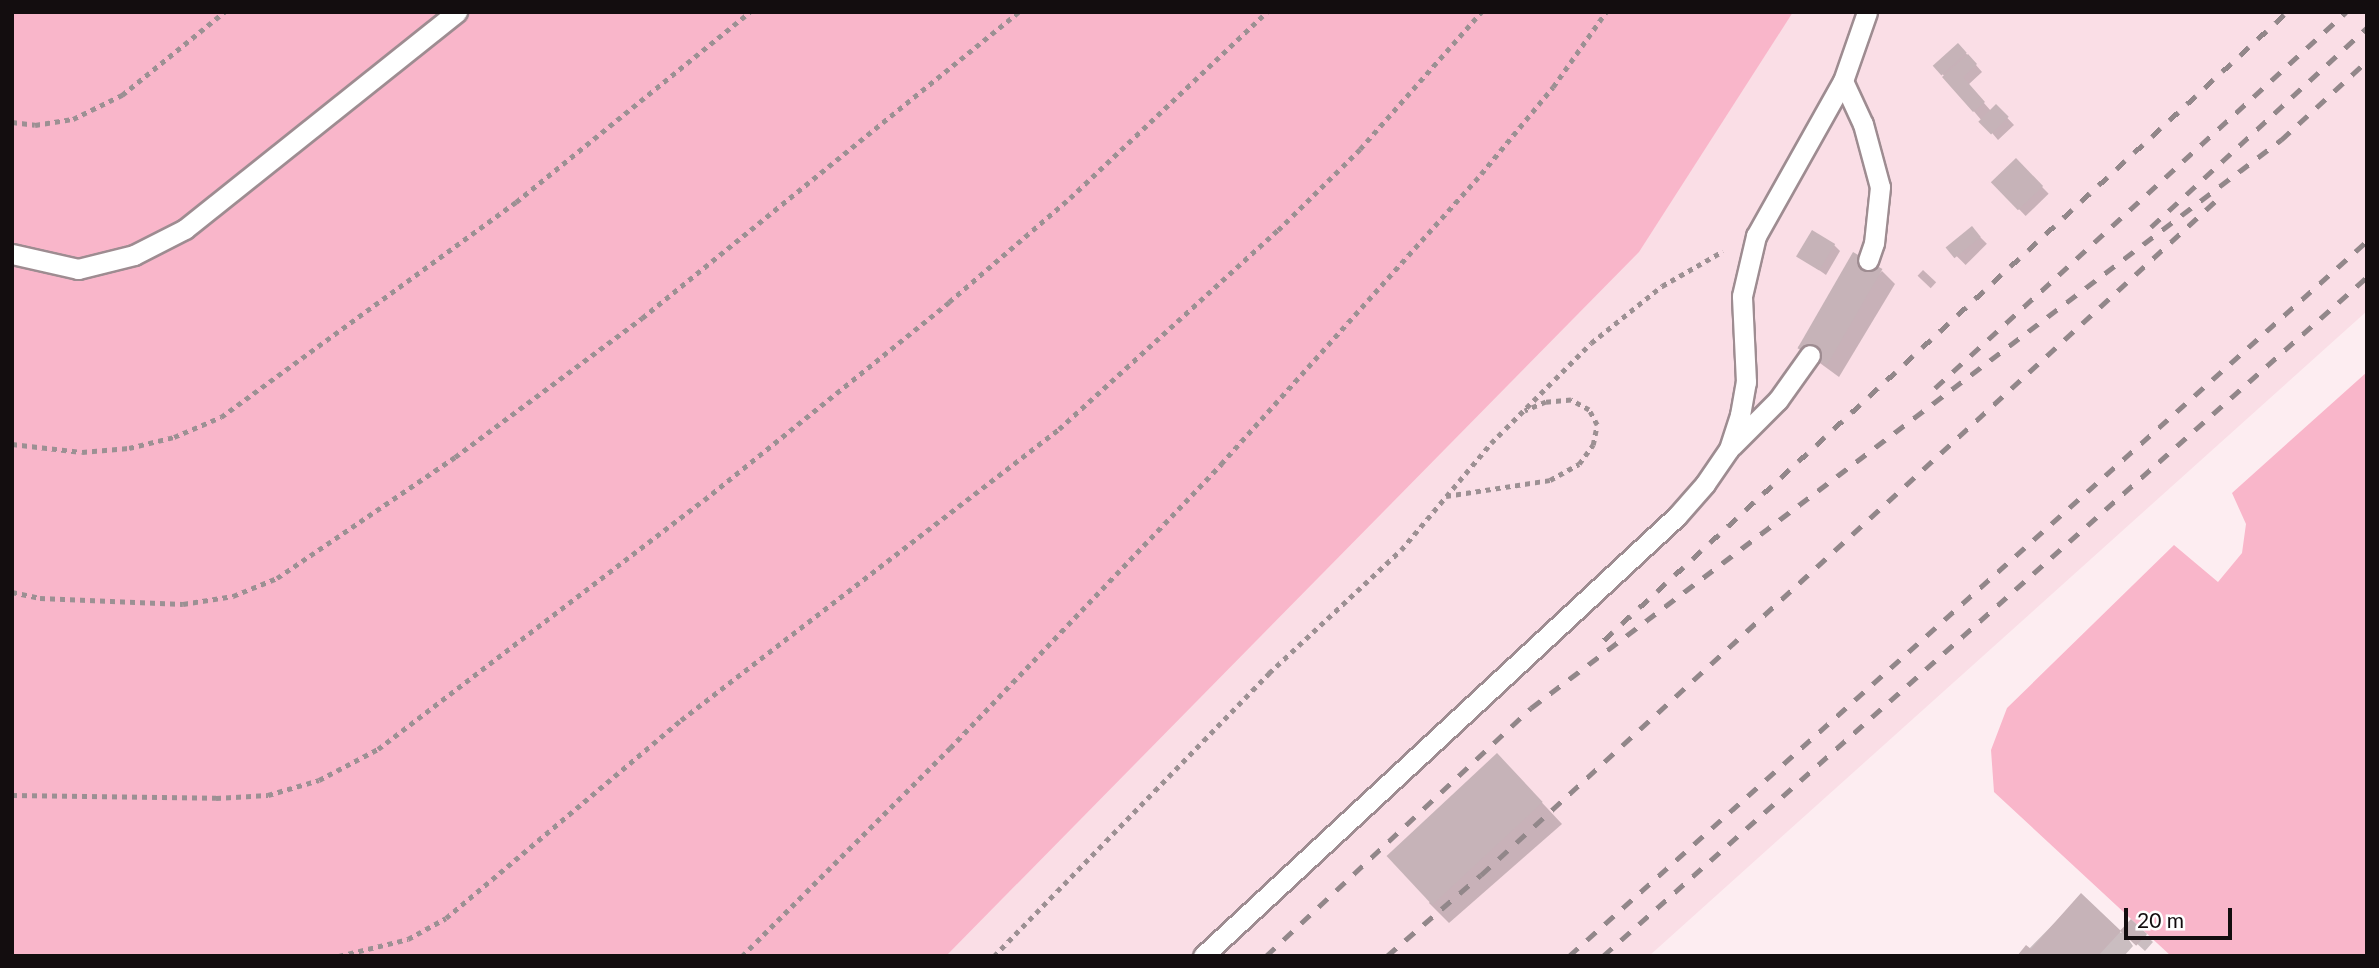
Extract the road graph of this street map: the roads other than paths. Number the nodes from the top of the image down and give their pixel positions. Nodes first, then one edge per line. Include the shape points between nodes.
1 (457, 12) edge
2 (1867, 12) edge
3 (1843, 81) junction
4 (12, 254) edge
5 (1868, 260) dead end
6 (1811, 355) dead end
7 (1729, 449) junction
8 (1203, 956) edge

1 - 4 lane via 185,229 134,256 78,269
2 - 3 lane
3 - 5 lane via 1863,124 1880,187
3 - 7 lane via 1756,236 1742,296 1746,382
6 - 7 lane via 1778,400
7 - 8 lane via 1677,516

